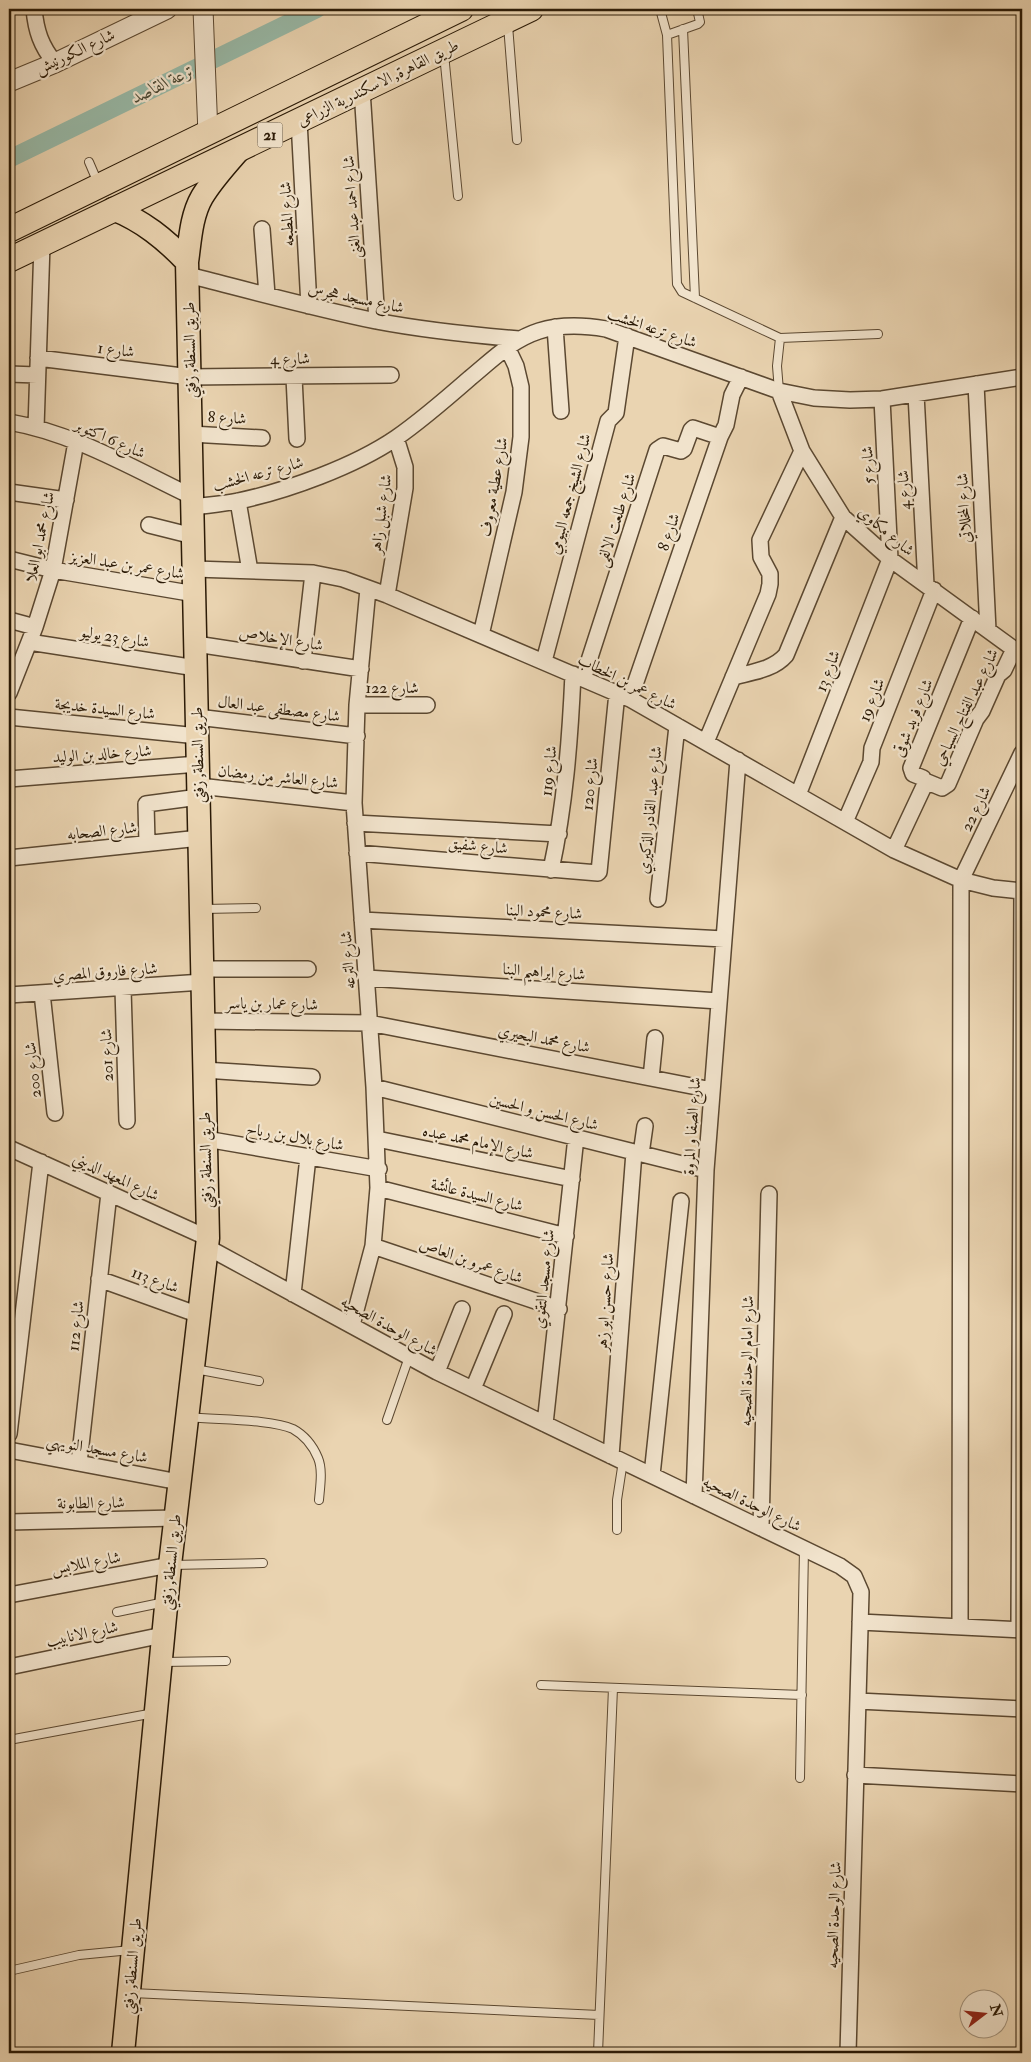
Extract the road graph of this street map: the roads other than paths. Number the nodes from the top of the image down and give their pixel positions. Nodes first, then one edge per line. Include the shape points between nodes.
1 (34, 9) edge
2 (167, 9) edge
3 (203, 9) edge
4 (461, 9) edge
5 (531, 9) edge
6 (660, 9) edge
7 (697, 9) edge
8 (507, 20) junction
9 (683, 29) junction
10 (667, 35) junction
11 (444, 51) junction
12 (55, 63) junction
13 (12, 79) edge
14 (362, 90) junction
15 (299, 121) junction
16 (218, 129) junction
17 (517, 140) dead end
18 (239, 150) junction
19 (89, 162) dead end
20 (100, 186) junction
21 (458, 196) dead end
22 (113, 210) junction
23 (262, 229) dead end
24 (9, 230) edge
25 (42, 244) junction
26 (9, 260) edge
27 (188, 268) junction
28 (267, 295) junction
29 (695, 298) junction
30 (309, 306) junction
31 (377, 321) junction
32 (555, 327) junction
33 (878, 334) dead end
34 (627, 336) junction
35 (780, 338) junction
36 (513, 343) junction
37 (38, 358) junction
38 (9, 374) edge
39 (37, 375) junction
40 (391, 375) dead end
41 (294, 377) junction
42 (740, 377) junction
43 (1022, 377) edge
44 (190, 378) junction
45 (976, 384) junction
46 (779, 391) junction
47 (916, 394) junction
48 (882, 399) junction
49 (561, 412) dead end
50 (9, 422) edge
51 (36, 428) junction
52 (191, 434) junction
53 (720, 437) junction
54 (262, 438) dead end
55 (396, 438) junction
56 (297, 439) dead end
57 (76, 442) junction
58 (802, 451) junction
59 (9, 492) edge
60 (66, 500) junction
61 (238, 501) junction
62 (193, 502) junction
63 (843, 517) junction
64 (149, 525) dead end
65 (193, 536) junction
66 (9, 559) edge
67 (890, 559) junction
68 (194, 569) junction
69 (53, 570) junction
70 (250, 571) junction
71 (313, 573) junction
72 (930, 588) junction
73 (368, 589) junction
74 (195, 594) junction
75 (386, 595) junction
76 (972, 618) junction
77 (9, 620) edge
78 (35, 627) junction
79 (988, 630) junction
80 (481, 635) junction
81 (29, 642) junction
82 (196, 644) junction
83 (1018, 652) edge
84 (304, 661) junction
85 (544, 661) junction
86 (196, 668) junction
87 (361, 669) junction
88 (578, 676) junction
89 (733, 677) junction
90 (9, 693) edge
91 (623, 696) junction
92 (358, 705) junction
93 (427, 705) dead end
94 (9, 717) edge
95 (677, 726) junction
96 (198, 727) junction
97 (357, 736) junction
98 (706, 742) junction
99 (1022, 753) edge
100 (738, 760) junction
101 (198, 764) junction
102 (9, 779) edge
103 (925, 781) junction
104 (199, 792) junction
105 (798, 794) junction
106 (354, 803) junction
107 (845, 822) junction
108 (355, 823) junction
109 (559, 834) junction
110 (200, 838) junction
111 (148, 844) junction
112 (894, 850) junction
113 (357, 853) junction
114 (9, 858) edge
115 (551, 870) junction
116 (595, 874) joint
117 (961, 880) junction
118 (1022, 890) edge
119 (658, 899) dead end
120 (256, 908) dead end
121 (201, 909) junction
122 (362, 920) junction
123 (724, 939) junction
124 (308, 969) dead end
125 (203, 976) junction
126 (367, 978) junction
127 (123, 989) junction
128 (42, 993) junction
129 (9, 995) edge
130 (719, 1001) junction
131 (204, 1020) junction
132 (369, 1023) junction
133 (655, 1038) dead end
134 (204, 1070) junction
135 (312, 1076) dead end
136 (651, 1078) junction
137 (374, 1088) junction
138 (712, 1090) junction
139 (55, 1113) dead end
140 (127, 1121) dead end
141 (645, 1126) dead end
142 (576, 1138) junction
143 (206, 1139) junction
144 (377, 1139) junction
145 (9, 1148) edge
146 (637, 1153) junction
147 (308, 1157) junction
148 (41, 1162) junction
149 (379, 1169) junction
150 (706, 1170) junction
151 (572, 1179) junction
152 (378, 1188) junction
153 (109, 1193) junction
154 (769, 1194) dead end
155 (681, 1201) dead end
156 (566, 1236) junction
157 (208, 1242) junction
158 (373, 1246) junction
159 (99, 1278) junction
160 (294, 1294) junction
161 (462, 1308) dead end
162 (559, 1309) junction
163 (504, 1314) dead end
164 (199, 1315) junction
165 (352, 1326) junction
166 (409, 1357) junction
167 (192, 1369) junction
168 (438, 1372) junction
169 (259, 1381) dead end
170 (473, 1390) junction
171 (186, 1417) junction
172 (387, 1420) dead end
173 (545, 1424) junction
174 (9, 1434) edge
175 (9, 1450) edge
176 (617, 1458) junction
177 (79, 1463) junction
178 (652, 1475) junction
179 (179, 1482) junction
180 (694, 1496) junction
181 (319, 1500) dead end
182 (175, 1518) junction
183 (9, 1522) edge
184 (761, 1528) junction
185 (617, 1530) dead end
186 (804, 1548) junction
187 (263, 1563) dead end
188 (170, 1565) junction
189 (9, 1594) edge
190 (167, 1602) junction
191 (117, 1612) dead end
192 (860, 1622) junction
193 (960, 1627) junction
194 (1020, 1630) edge
195 (163, 1635) junction
196 (226, 1661) dead end
197 (161, 1662) junction
198 (9, 1667) edge
199 (541, 1685) dead end
200 (613, 1688) junction
201 (802, 1695) junction
202 (858, 1701) junction
203 (1022, 1709) edge
204 (156, 1713) junction
205 (9, 1740) edge
206 (855, 1775) junction
207 (800, 1778) dead end
208 (1022, 1784) edge
209 (133, 1950) junction
210 (9, 1971) edge
211 (129, 1993) junction
212 (599, 2015) junction
213 (123, 2053) edge
214 (598, 2053) edge
215 (848, 2053) edge

1 - 12 street via 38,37
2 - 12 street, شارع الكورنيش
3 - 16 street
4 - 16 highway, طريق القاهرة, الاسكندرية الزراعى / 21
5 - 8 highway, طريق القاهرة, الاسكندرية الزراعى / 21
6 - 10 lane
7 - 9 lane via 700,22
8 - 11 highway, طريق القاهرة, الاسكندرية الزراعى / 21
8 - 17 lane
9 - 10 lane
9 - 29 lane
10 - 29 lane via 677,284 682,292
11 - 14 highway, طريق القاهرة, الاسكندرية الزراعى / 21
11 - 21 lane
12 - 13 street, شارع الكورنيش
14 - 15 highway, طريق القاهرة, الاسكندرية الزراعى / 21
14 - 31 street, شارع احمد عبد الغنى
15 - 18 highway, طريق القاهرة, الاسكندرية الزراعى / 21
15 - 30 street, شارع المطبعه
16 - 18 highway
16 - 20 highway, طريق القاهرة, الاسكندرية الزراعى / 21
18 - 22 highway, طريق القاهرة, الاسكندرية الزراعى / 21
18 - 27 main road, طريق السنطة, زفتي via 201,198 192,229
19 - 20 lane
20 - 22 highway
20 - 24 highway, طريق القاهرة, الاسكندرية الزراعى / 21
22 - 25 highway, طريق القاهرة, الاسكندرية الزراعى / 21
22 - 27 main road via 132,216 152,230
23 - 28 street
25 - 26 highway, طريق القاهرة, الاسكندرية الزراعى / 21
25 - 37 street
27 - 28 street, شارع مسجد هجرس
27 - 44 main road, طريق السنطة, زفتي
28 - 30 street, شارع مسجد هجرس
29 - 35 lane
30 - 31 street, شارع مسجد هجرس
31 - 36 street, شارع مسجد هجرس
32 - 34 street, شارع ترعه الخشب via 582,325
32 - 36 street, شارع ترعه الخشب
32 - 49 street
33 - 35 lane
34 - 42 street, شارع ترعه الخشب
34 - 85 street, شارع الشيخ جمعه البيومي via 616,413 608,421
35 - 46 lane
36 - 55 street, شارع ترعه الخشب
36 - 80 street, شارع عطية معروف via 521,387 519,455 514,492
37 - 39 street
37 - 44 street, شارع 1
38 - 39 street
39 - 51 street
40 - 41 street, شارع 4
41 - 44 street, شارع 4
41 - 56 street
42 - 46 street, شارع ترعه الخشب
42 - 53 street, شارع 8
43 - 45 street, شارع ترعه الخشب
44 - 52 main road, طريق السنطة, زفتي
45 - 47 street, شارع ترعه الخشب
45 - 79 street, شارع المخللاتي
46 - 48 street, شارع ترعه الخشب via 814,398
46 - 58 street, شارع مكاوي
47 - 48 street, شارع ترعه الخشب
47 - 72 street, شارع 4
48 - 67 street, شارع 5
50 - 51 street, شارع 6 اكتوبر
51 - 57 street, شارع 6 اكتوبر
52 - 54 street, شارع 8
52 - 62 main road, طريق السنطة, زفتي
53 - 88 street, شارع طلعت الالفى via 694,428 682,451 663,446 657,450
53 - 91 street, شارع 8
55 - 61 street, شارع ترعه الخشب via 348,464 288,487
55 - 75 street, شارع شبل زاهر via 405,467 405,488
57 - 60 street, شارع محمد ابو العلا
57 - 62 street, شارع 6 اكتوبر
58 - 63 street, شارع مكاوي
58 - 89 street via 760,540 761,557 770,574 770,584
59 - 60 street
60 - 69 street, شارع محمد ابو العلا
61 - 62 street, شارع ترعه الخشب
61 - 70 street
62 - 65 main road, طريق السنطة, زفتي
63 - 67 street, شارع مكاوي
63 - 89 street via 786,655 772,666
64 - 65 street
65 - 68 main road, طريق السنطة, زفتي
66 - 69 street, شارع عمر بن عبد العزيز
67 - 72 street, شارع مكاوي
67 - 105 street, شارع 13
68 - 70 street, شارع عمر بن الخطاب
68 - 74 main road, طريق السنطة, زفتي
69 - 74 street, شارع عمر بن عبد العزيز
69 - 78 street, شارع محمد ابو العلا
70 - 71 street, شارع عمر بن الخطاب
71 - 73 street, شارع عمر بن الخطاب via 343,579
71 - 84 street
72 - 76 street, شارع مكاوي
72 - 107 street, شارع 19 via 872,748 871,762
73 - 75 street, شارع عمر بن الخطاب
73 - 87 street, شارع الترعه
74 - 82 main road, طريق السنطة, زفتي
75 - 80 street, شارع عمر بن الخطاب
76 - 79 street, شارع مكاوي
76 - 103 street, شارع فريد شوقى via 911,768 912,774
77 - 78 street
78 - 81 street, شارع محمد ابو العلا
79 - 83 street, شارع مكاوي
80 - 85 street, شارع عمر بن الخطاب
81 - 86 street, شارع 23 يوليو
81 - 90 street, شارع محمد ابو العلا
82 - 84 street, شارع الإخلاص
82 - 86 main road, طريق السنطة, زفتي
83 - 103 street, شارع عبد الفتاح السياحي via 998,675 948,784 942,788
84 - 87 street, شارع الإخلاص
85 - 88 street, شارع عمر بن الخطاب
86 - 96 main road, طريق السنطة, زفتي
87 - 92 street, شارع الترعه
88 - 91 street, شارع عمر بن الخطاب
88 - 109 street, شارع 119
89 - 98 street
91 - 95 street, شارع عمر بن الخطاب
91 - 116 street, شارع 120 via 599,872
92 - 93 street, شارع 122
92 - 97 street, شارع الترعه
94 - 96 street, شارع السيدة خديجة
95 - 98 street, شارع عمر بن الخطاب
95 - 119 street, شارع عبد القادر الذكيري
96 - 97 street, شارع مصطفى عبد العال
96 - 101 main road, طريق السنطة, زفتي
97 - 106 street, شارع الترعه
98 - 100 street, شارع عمر بن الخطاب
99 - 117 street, شارع 22
100 - 105 street, شارع عمر بن الخطاب
100 - 123 street, شارع الصفا و المروة
101 - 102 street, شارع خالد بن الوليد
101 - 104 main road, طريق السنطة, زفتي
103 - 112 street
104 - 106 street, شارع العاشر من رمضان
104 - 110 main road, طريق السنطة, زفتي
104 - 111 street, شارع العاشر من رمضان via 146,804
105 - 107 street, شارع عمر بن الخطاب
106 - 108 street, شارع الترعه
107 - 112 street, شارع عمر بن الخطاب
108 - 109 street
108 - 113 street, شارع الترعه
109 - 115 street, شارع 119
110 - 111 street, شارع الصحابه
110 - 121 main road, طريق السنطة, زفتي
111 - 114 street, شارع الصحابه
112 - 117 street, شارع عمر بن الخطاب
113 - 115 street, شارع شفيق
113 - 122 street, شارع الترعه
115 - 116 street, شارع شفيق
117 - 118 street, شارع عمر بن الخطاب via 993,888
117 - 193 street
118 - 194 street
120 - 121 lane
121 - 125 main road, طريق السنطة, زفتي
122 - 123 street, شارع محمود البنا
122 - 126 street, شارع الترعه
123 - 130 street, شارع الصفا و المروة
124 - 125 street, شارع فاروق المصري
125 - 127 street, شارع فاروق المصري
125 - 131 main road, طريق السنطة, زفتي
126 - 130 street, شارع ابراهيم البنا
126 - 132 street, شارع الترعه
127 - 128 street, شارع فاروق المصري
127 - 140 street, شارع 201
128 - 129 street, شارع فاروق المصري
128 - 139 street, شارع 200
130 - 138 street, شارع الصفا و المروة
131 - 132 street, شارع عمار بن ياسر
131 - 134 main road, طريق السنطة, زفتي
132 - 136 street, شارع محمد البحيري
132 - 137 street, شارع الترعه
133 - 136 street
134 - 135 street
134 - 143 main road, طريق السنطة, زفتي
136 - 138 street, شارع محمد البحيري
137 - 142 street, شارع الحسن و الحسين
137 - 144 street, شارع الترعه
138 - 150 street, شارع الصفا و المروة
141 - 146 street, شارع حسن ابو زهر
142 - 146 street, شارع الحسن و الحسين
142 - 151 street, شارع مسجد التقوي
143 - 147 street, شارع بلال بن رباح
143 - 157 main road, طريق السنطة, زفتي
144 - 149 street, شارع الترعه
144 - 151 street, شارع الإمام محمد عبده
145 - 148 street, شارع المعهد الديني
146 - 150 street, شارع الحسن و الحسين
146 - 176 street, شارع حسن ابو زهر
147 - 149 street, شارع بلال بن رباح
147 - 160 street
148 - 153 street, شارع المعهد الديني
148 - 174 street
149 - 152 street, شارع الترعه
150 - 180 street, شارع الصفا و المروة
151 - 156 street, شارع مسجد التقوي
152 - 156 street, شارع السيدة عائشة
152 - 158 street, شارع الترعه
153 - 157 street, شارع المعهد الديني
153 - 159 street, شارع 112
154 - 184 street, شارع امام الوحدة الصحيه
155 - 178 street
156 - 162 street, شارع مسجد التقوي
157 - 160 street, شارع الوحدة الصحيه
157 - 164 main road, طريق السنطة, زفتي
158 - 162 street, شارع عمرو بن العاص
158 - 165 street, شارع الترعه
159 - 164 street, شارع 113
159 - 177 street, شارع 112
160 - 165 street, شارع الوحدة الصحيه
161 - 168 street
162 - 173 street, شارع مسجد التقوي
163 - 170 street
164 - 167 main road, طريق السنطة, زفتي
165 - 166 street, شارع الوحدة الصحيه
166 - 168 street, شارع الوحدة الصحيه
166 - 172 lane
167 - 169 lane
167 - 171 main road, طريق السنطة, زفتي
168 - 170 street, شارع الوحدة الصحيه
170 - 173 street, شارع الوحدة الصحيه
171 - 179 main road, طريق السنطة, زفتي
171 - 181 lane via 274,1424 293,1429 309,1442 319,1459
173 - 176 street, شارع الوحدة الصحيه
175 - 177 street, شارع مسجد النويهي
176 - 178 street, شارع الوحدة الصحيه
176 - 185 lane
177 - 179 street, شارع مسجد النويهي
178 - 180 street, شارع الوحدة الصحيه
179 - 182 main road, طريق السنطة, زفتي
180 - 184 street, شارع الوحدة الصحيه
182 - 183 street, شارع الطابونة
182 - 188 main road, طريق السنطة, زفتي
184 - 186 street, شارع الوحدة الصحيه
186 - 192 street, شارع الوحدة الصحيه via 854,1576 861,1592
186 - 201 lane
187 - 188 lane
188 - 189 street, شارع الملابس
188 - 190 main road, طريق السنطة, زفتي
190 - 191 lane
190 - 195 main road, طريق السنطة, زفتي
192 - 193 street
192 - 202 street, شارع الوحدة الصحيه
193 - 194 street
195 - 197 main road, طريق السنطة, زفتي
195 - 198 street, شارع الانابيب
196 - 197 lane
197 - 204 main road, طريق السنطة, زفتي
199 - 200 lane
200 - 201 lane
200 - 212 lane
201 - 207 lane
202 - 203 street
202 - 206 street, شارع الوحدة الصحيه
204 - 205 lane
204 - 209 main road, طريق السنطة, زفتي
206 - 208 street
206 - 215 street, شارع الوحدة الصحيه
209 - 210 lane via 80,1955
209 - 211 main road, طريق السنطة, زفتي
211 - 212 lane
211 - 213 main road, طريق السنطة, زفتي
212 - 214 lane

